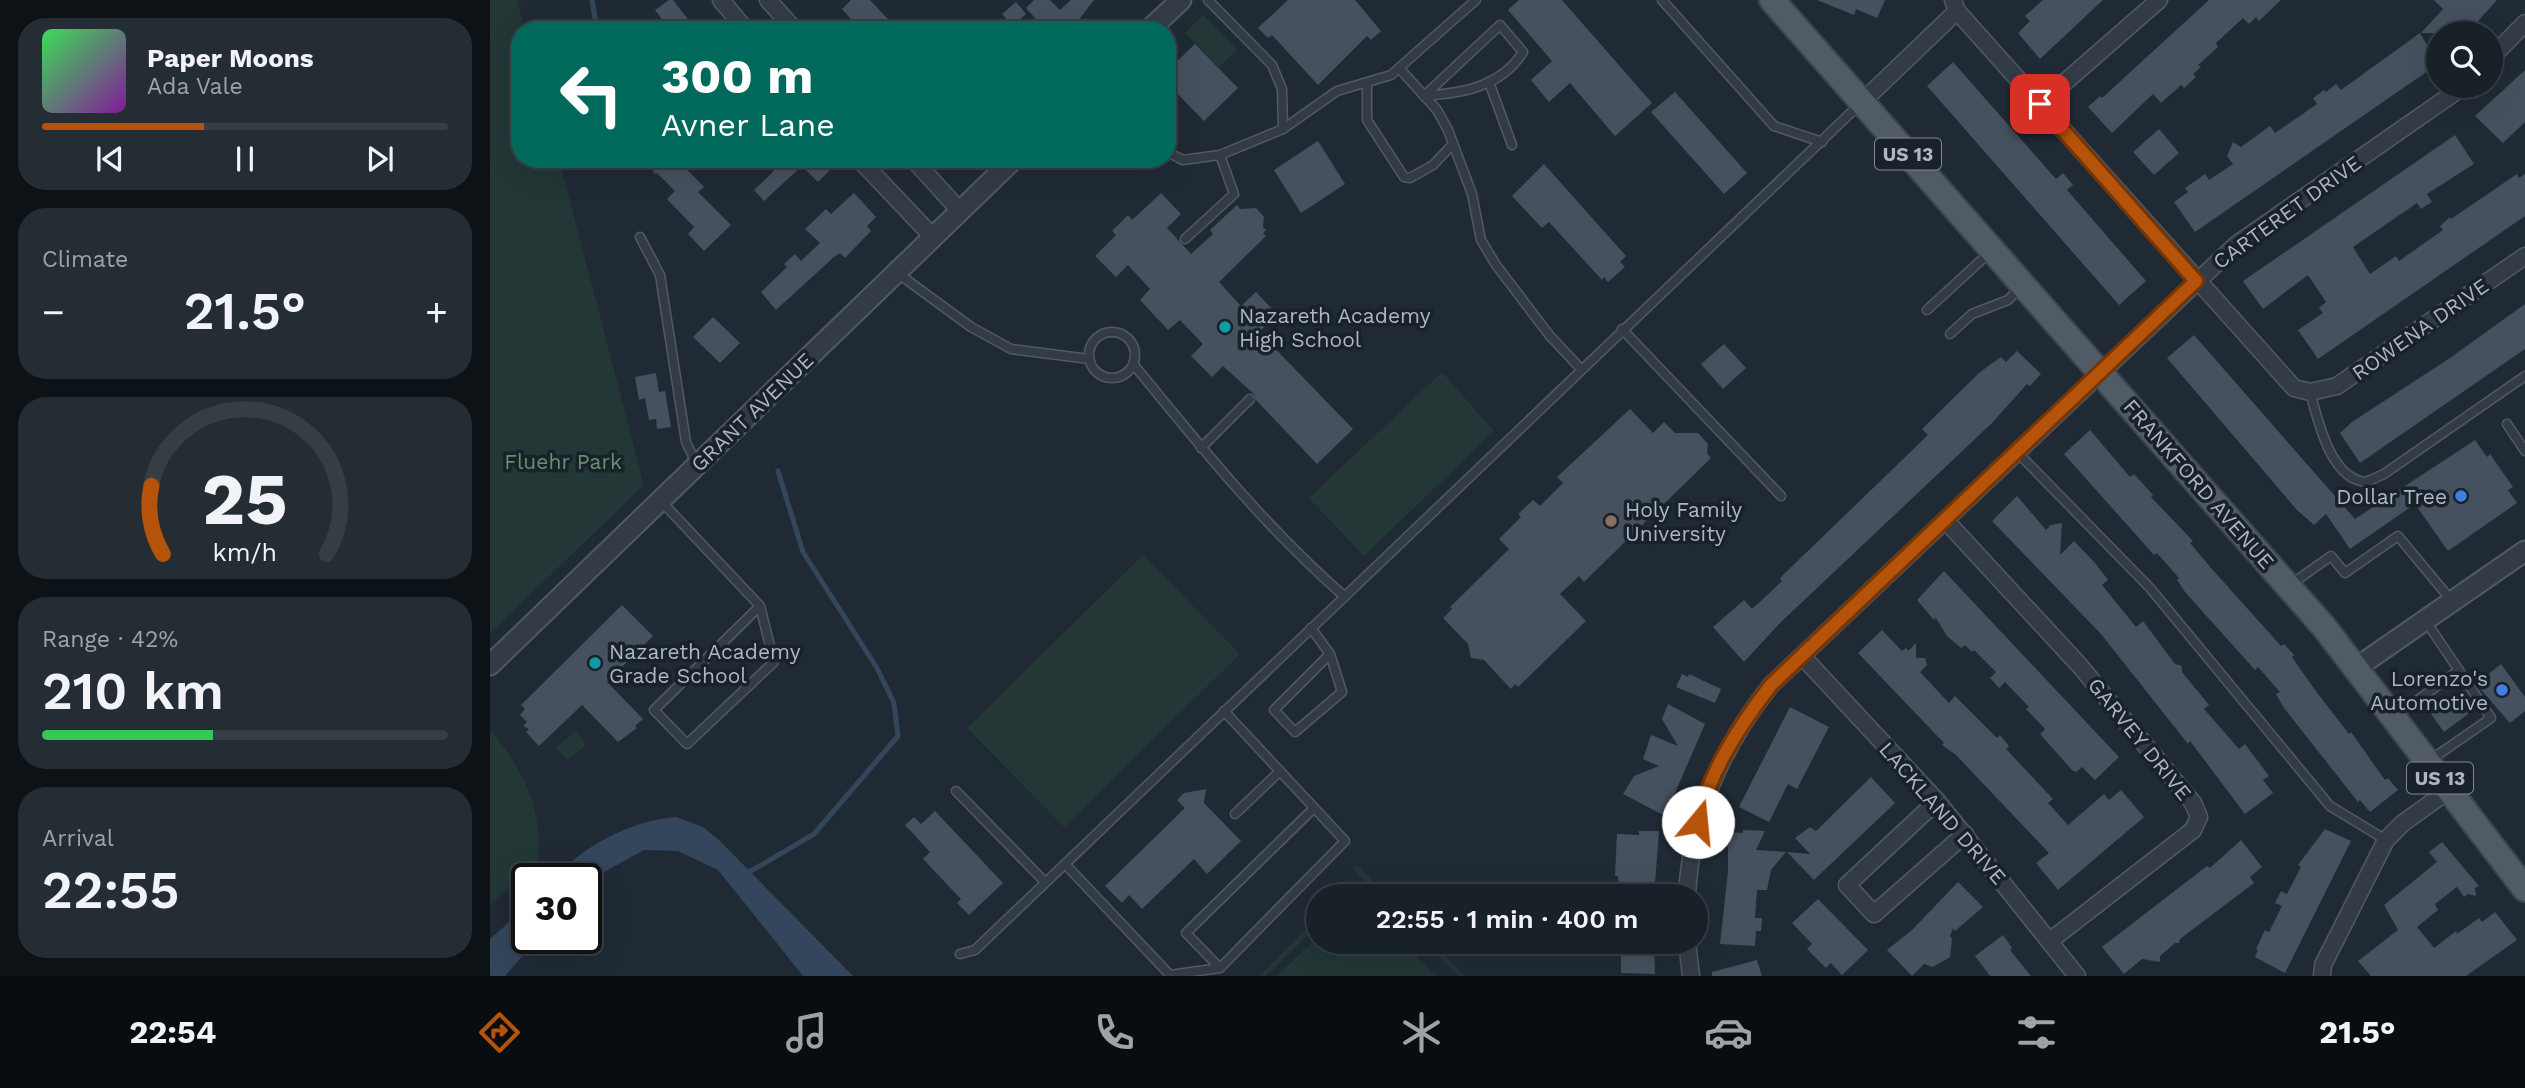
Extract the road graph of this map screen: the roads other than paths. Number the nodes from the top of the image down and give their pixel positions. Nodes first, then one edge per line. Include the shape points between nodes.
1 (721, 0) edge
2 (768, 0) edge
3 (1181, 0) edge
4 (1208, 0) edge
5 (1476, 0) edge
6 (1662, 0) edge
7 (1772, 0) edge
8 (2159, 0) edge
9 (1955, 5) edge
10 (738, 21) edge
11 (787, 21) edge
12 (1159, 21) edge
13 (2525, 23) edge
14 (2503, 46) edge
15 (1400, 69) junction
16 (1489, 82) junction
17 (1367, 83) junction
18 (1424, 96) junction
19 (2447, 98) edge
20 (1862, 102) junction
21 (2040, 104) junction
22 (1283, 129) junction
23 (1822, 142) junction
24 (1454, 144) junction
25 (1513, 145) dead end
26 (1220, 155) junction
27 (1176, 156) edge
28 (868, 168) edge
29 (921, 168) edge
30 (1005, 168) edge
31 (960, 211) junction
32 (640, 237) dead end
33 (933, 237) junction
34 (1185, 239) dead end
35 (1992, 250) junction
36 (2525, 256) edge
37 (896, 272) junction
38 (2196, 281) junction
39 (2023, 285) junction
40 (1927, 310) dead end
41 (1622, 329) junction
42 (1950, 334) dead end
43 (1089, 359) junction
44 (1134, 365) junction
45 (1581, 369) junction
46 (2100, 373) junction
47 (2525, 376) edge
48 (2310, 392) junction
49 (1250, 399) dead end
50 (2507, 424) dead end
51 (1204, 451) junction
52 (2017, 452) junction
53 (2525, 452) edge
54 (697, 465) junction
55 (1782, 496) dead end
56 (661, 501) junction
57 (1945, 520) junction
58 (2525, 551) edge
59 (2288, 586) junction
60 (1344, 596) junction
61 (2452, 601) junction
62 (760, 606) junction
63 (2425, 620) junction
64 (1311, 628) junction
65 (1330, 654) junction
66 (1802, 656) junction
67 (490, 665) edge
68 (2356, 668) junction
69 (2459, 670) junction
70 (1224, 711) junction
71 (2394, 718) junction
72 (2428, 762) junction
73 (1280, 771) junction
74 (2449, 790) junction
75 (956, 791) dead end
76 (1937, 800) junction
77 (1314, 808) junction
78 (1235, 814) dead end
79 (1965, 834) junction
80 (2386, 840) junction
81 (1065, 864) junction
82 (1045, 883) junction
83 (1687, 884) edge
84 (2525, 889) edge
85 (2051, 940) junction
86 (960, 954) dead end
87 (1688, 954) edge
88 (1220, 968) junction
89 (1691, 976) edge
90 (2077, 976) edge
91 (2322, 976) edge

1 - 10 street
2 - 11 street
3 - 12 street
4 - 22 lane via 1272,65 1282,89
5 - 15 lane
6 - 23 lane via 1774,126
7 - 20 main road, FRANKFORD AVENUE / US 13
8 - 21 street
9 - 20 street
9 - 21 street
13 - 14 street
15 - 17 lane
15 - 18 lane
16 - 18 lane via 1467,92
16 - 18 lane via 1507,73 1523,52 1500,25
16 - 25 lane
17 - 22 lane via 1337,91
17 - 24 lane via 1367,120 1404,177 1433,165
18 - 24 lane via 1437,110
19 - 38 street, CARTERET DRIVE via 2236,244
20 - 23 lane
20 - 35 main road, FRANKFORD AVENUE / US 13
21 - 38 street
22 - 26 lane
23 - 41 lane
24 - 45 lane via 1472,194 1483,245 1521,300
26 - 27 lane via 1183,160
26 - 34 lane via 1234,194
28 - 33 street
29 - 31 street
30 - 31 street, GRANT AVENUE
31 - 33 street, GRANT AVENUE
32 - 54 lane via 660,275 686,442
33 - 37 street, GRANT AVENUE
35 - 39 main road, FRANKFORD AVENUE / US 13
35 - 40 lane
36 - 48 street, ROWENA DRIVE via 2337,386
37 - 43 lane via 971,327 1011,349
37 - 54 street, GRANT AVENUE
38 - 46 street, CARTERET DRIVE
38 - 48 street via 2282,379
39 - 42 lane via 2008,300 1967,317
39 - 46 main road, FRANKFORD AVENUE / US 13
41 - 45 lane
41 - 55 lane
43 - 44 lane via 1096,372 1109,378 1123,375
43 - 44 lane via 1095,338 1116,331 1133,344
44 - 51 lane
45 - 60 lane
46 - 52 street, CARTERET DRIVE
46 - 59 main road, FRANKFORD AVENUE / US 13
47 - 48 lane via 2366,482 2349,475 2325,446
49 - 51 lane
50 - 53 lane
51 - 60 lane via 1309,565
52 - 57 street, CARTERET DRIVE
52 - 80 lane via 2150,588 2330,806
54 - 56 street, GRANT AVENUE
56 - 62 lane
56 - 67 street, GRANT AVENUE
57 - 66 street, CARTERET DRIVE
57 - 85 street, GARVEY DRIVE via 2080,666 2193,803 2199,817 2193,830
58 - 61 street
59 - 61 lane via 2331,556 2345,573 2398,536
59 - 68 main road, FRANKFORD AVENUE / US 13
60 - 64 lane
61 - 63 street
62 - 62 lane via 654,710 687,744 774,662
63 - 68 street
63 - 69 lane
64 - 65 lane
64 - 70 lane
65 - 65 lane via 1274,710 1295,732 1342,692
66 - 76 street, LACKLAND DRIVE
66 - 83 street, CARTERET DRIVE via 1750,712 1703,798
68 - 71 main road, FRANKFORD AVENUE / US 13
69 - 71 lane
69 - 72 lane via 2491,718
70 - 73 lane
70 - 81 lane
71 - 72 main road, FRANKFORD AVENUE / US 13
72 - 74 main road, FRANKFORD AVENUE / US 13
73 - 77 lane
73 - 78 lane
74 - 80 street via 2403,822
74 - 84 main road, FRANKFORD AVENUE / US 13
75 - 82 lane
76 - 79 street, LACKLAND DRIVE
76 - 79 street via 1847,886 1874,914
77 - 88 lane via 1345,841
77 - 88 lane via 1186,933
79 - 85 street, LACKLAND DRIVE
80 - 91 street via 2323,965
81 - 82 lane
81 - 88 lane via 1170,975
82 - 86 lane via 975,950
85 - 90 street, LACKLAND DRIVE
87 - 89 street

